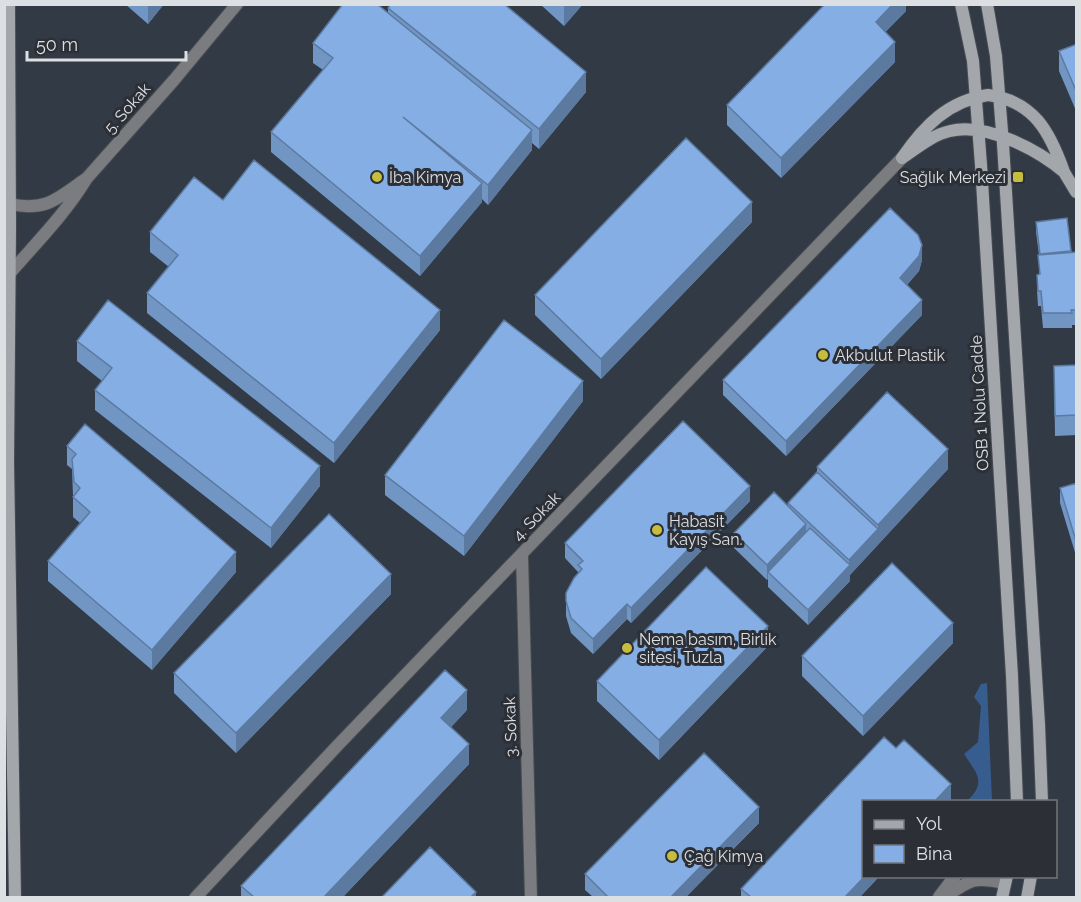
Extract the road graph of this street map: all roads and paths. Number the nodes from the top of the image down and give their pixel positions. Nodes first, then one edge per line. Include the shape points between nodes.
1 (9, 4) edge
2 (237, 4) edge
3 (962, 4) edge
4 (987, 4) edge
5 (988, 96) junction
6 (984, 132) junction
7 (1003, 137) junction
8 (902, 158) junction
9 (1064, 172) junction
10 (87, 177) junction
11 (1077, 192) edge
12 (10, 204) junction
13 (10, 273) junction
14 (522, 555) junction
15 (1017, 800) edge
16 (1042, 800) edge
17 (953, 878) edge
18 (1031, 878) edge
19 (1006, 880) edge
20 (15, 897) edge
21 (195, 897) edge
22 (531, 897) edge
23 (938, 897) edge
24 (944, 897) edge
25 (1002, 897) edge
26 (1027, 897) edge

1 - 12 street
2 - 10 street, 5. Sokak
3 - 5 street, OSB 1 Nolu Cadde via 971,51
4 - 5 street, OSB 1 Nolu Cadde via 993,30
5 - 6 street, OSB 1 Nolu Cadde
5 - 7 street, OSB 1 Nolu Cadde
5 - 8 street via 959,102 935,119
5 - 9 street via 1014,101 1036,118 1053,144
6 - 7 street
6 - 8 street via 946,132
6 - 15 street, OSB 1 Nolu Cadde
7 - 9 street via 1033,150
7 - 16 street, OSB 1 Nolu Cadde
8 - 14 street, 4. Sokak
9 - 11 street
10 - 12 street, 5. Sokak via 43,206
10 - 13 street, 5. Sokak via 56,221
12 - 13 street
13 - 20 street via 8,544
14 - 21 street, 4. Sokak
14 - 22 street, 3. Sokak
17 - 23 street
18 - 26 street
19 - 24 street via 975,879
19 - 25 street

